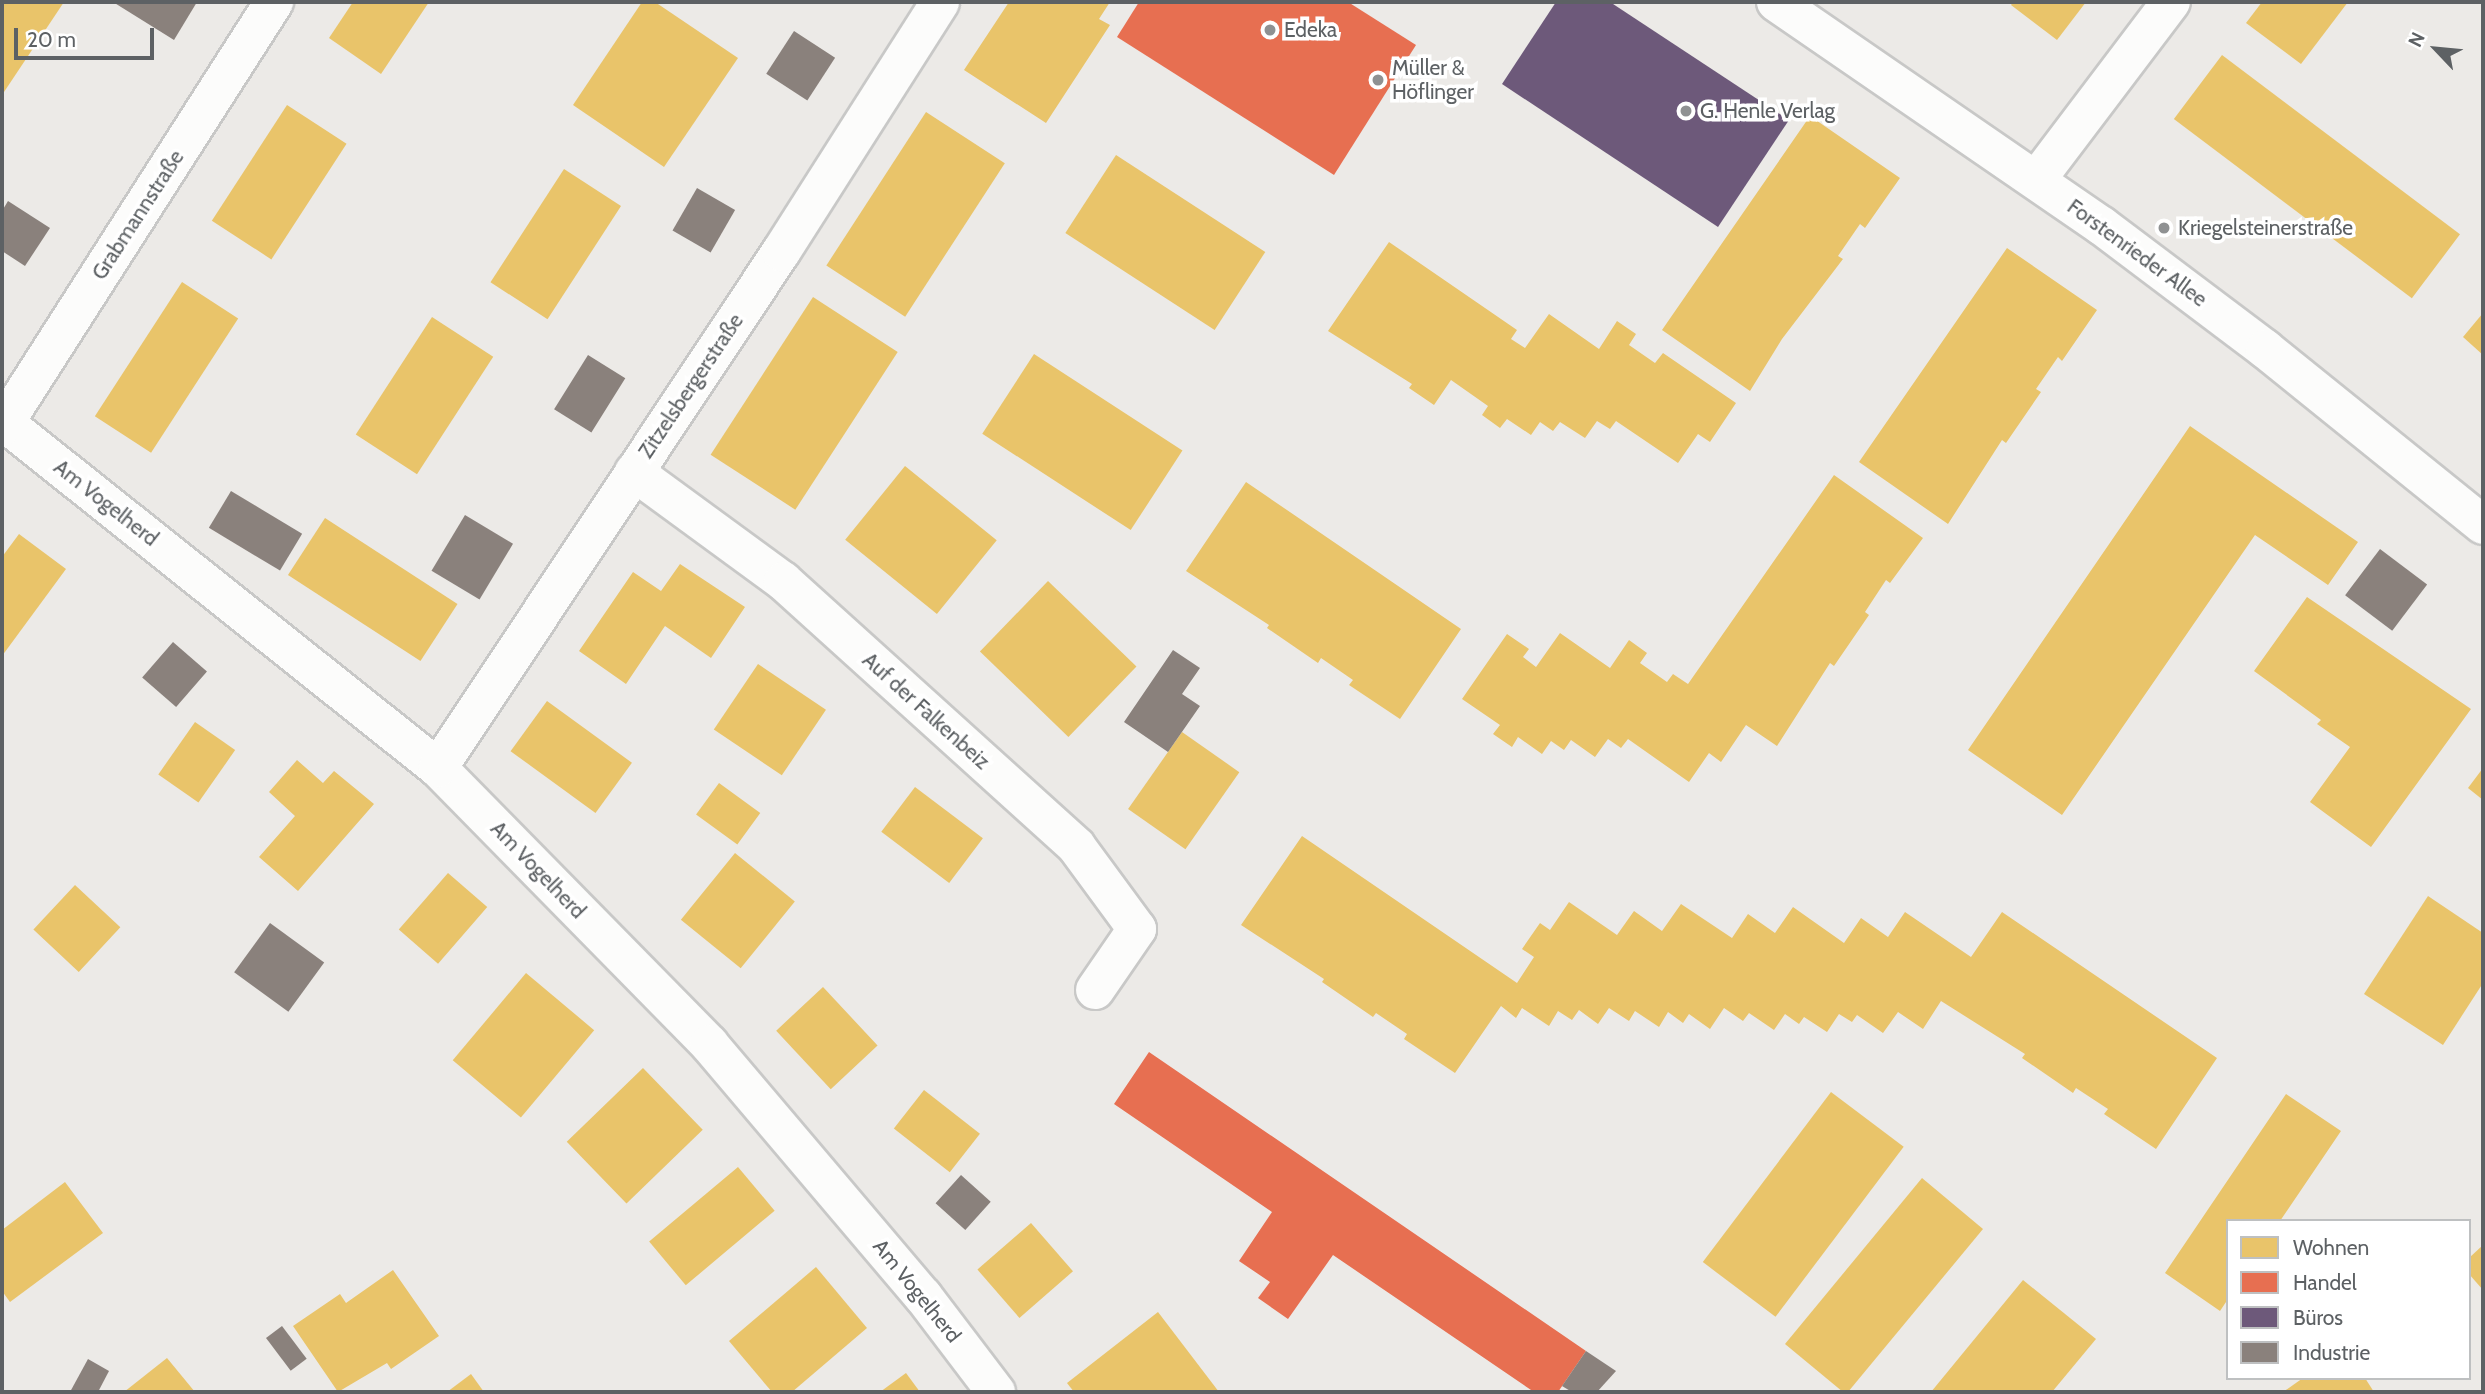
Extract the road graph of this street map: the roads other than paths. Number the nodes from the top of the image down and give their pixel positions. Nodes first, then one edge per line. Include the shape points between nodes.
1 (274, 2) edge
2 (940, 2) edge
3 (1776, 2) edge
4 (2171, 2) edge
5 (2037, 179) junction
6 (4, 425) edge
7 (634, 472) junction
8 (2483, 526) edge
9 (438, 768) junction
10 (1096, 990) dead end
11 (996, 1392) edge

1 - 6 street, Grabmannstraße
2 - 7 street, Zitzelsbergerstraße
3 - 5 street, Forstenrieder Allee
4 - 5 street
5 - 8 street, Forstenrieder Allee via 2265,349
6 - 9 street, Am Vogelherd
7 - 9 street, Zitzelsbergerstraße
7 - 10 street, Auf der Falkenbeiz via 783,581 1076,846 1137,929
9 - 11 street, Am Vogelherd via 709,1044 923,1296

